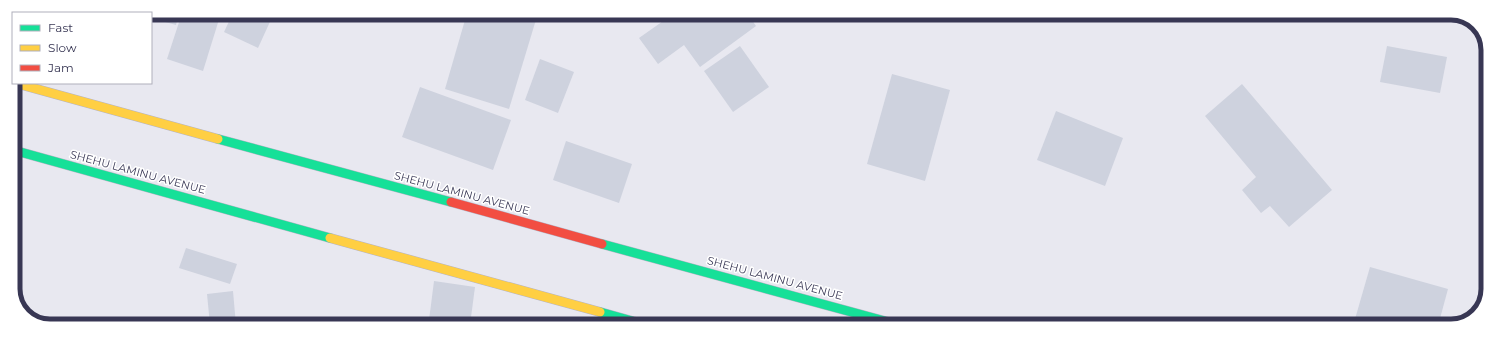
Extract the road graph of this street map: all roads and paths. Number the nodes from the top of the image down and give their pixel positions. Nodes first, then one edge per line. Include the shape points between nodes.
1 (20, 84) edge
2 (20, 152) edge
3 (625, 319) edge
4 (877, 319) edge

1 - 4 street, SHEHU LAMINU AVENUE
2 - 3 street, SHEHU LAMINU AVENUE

